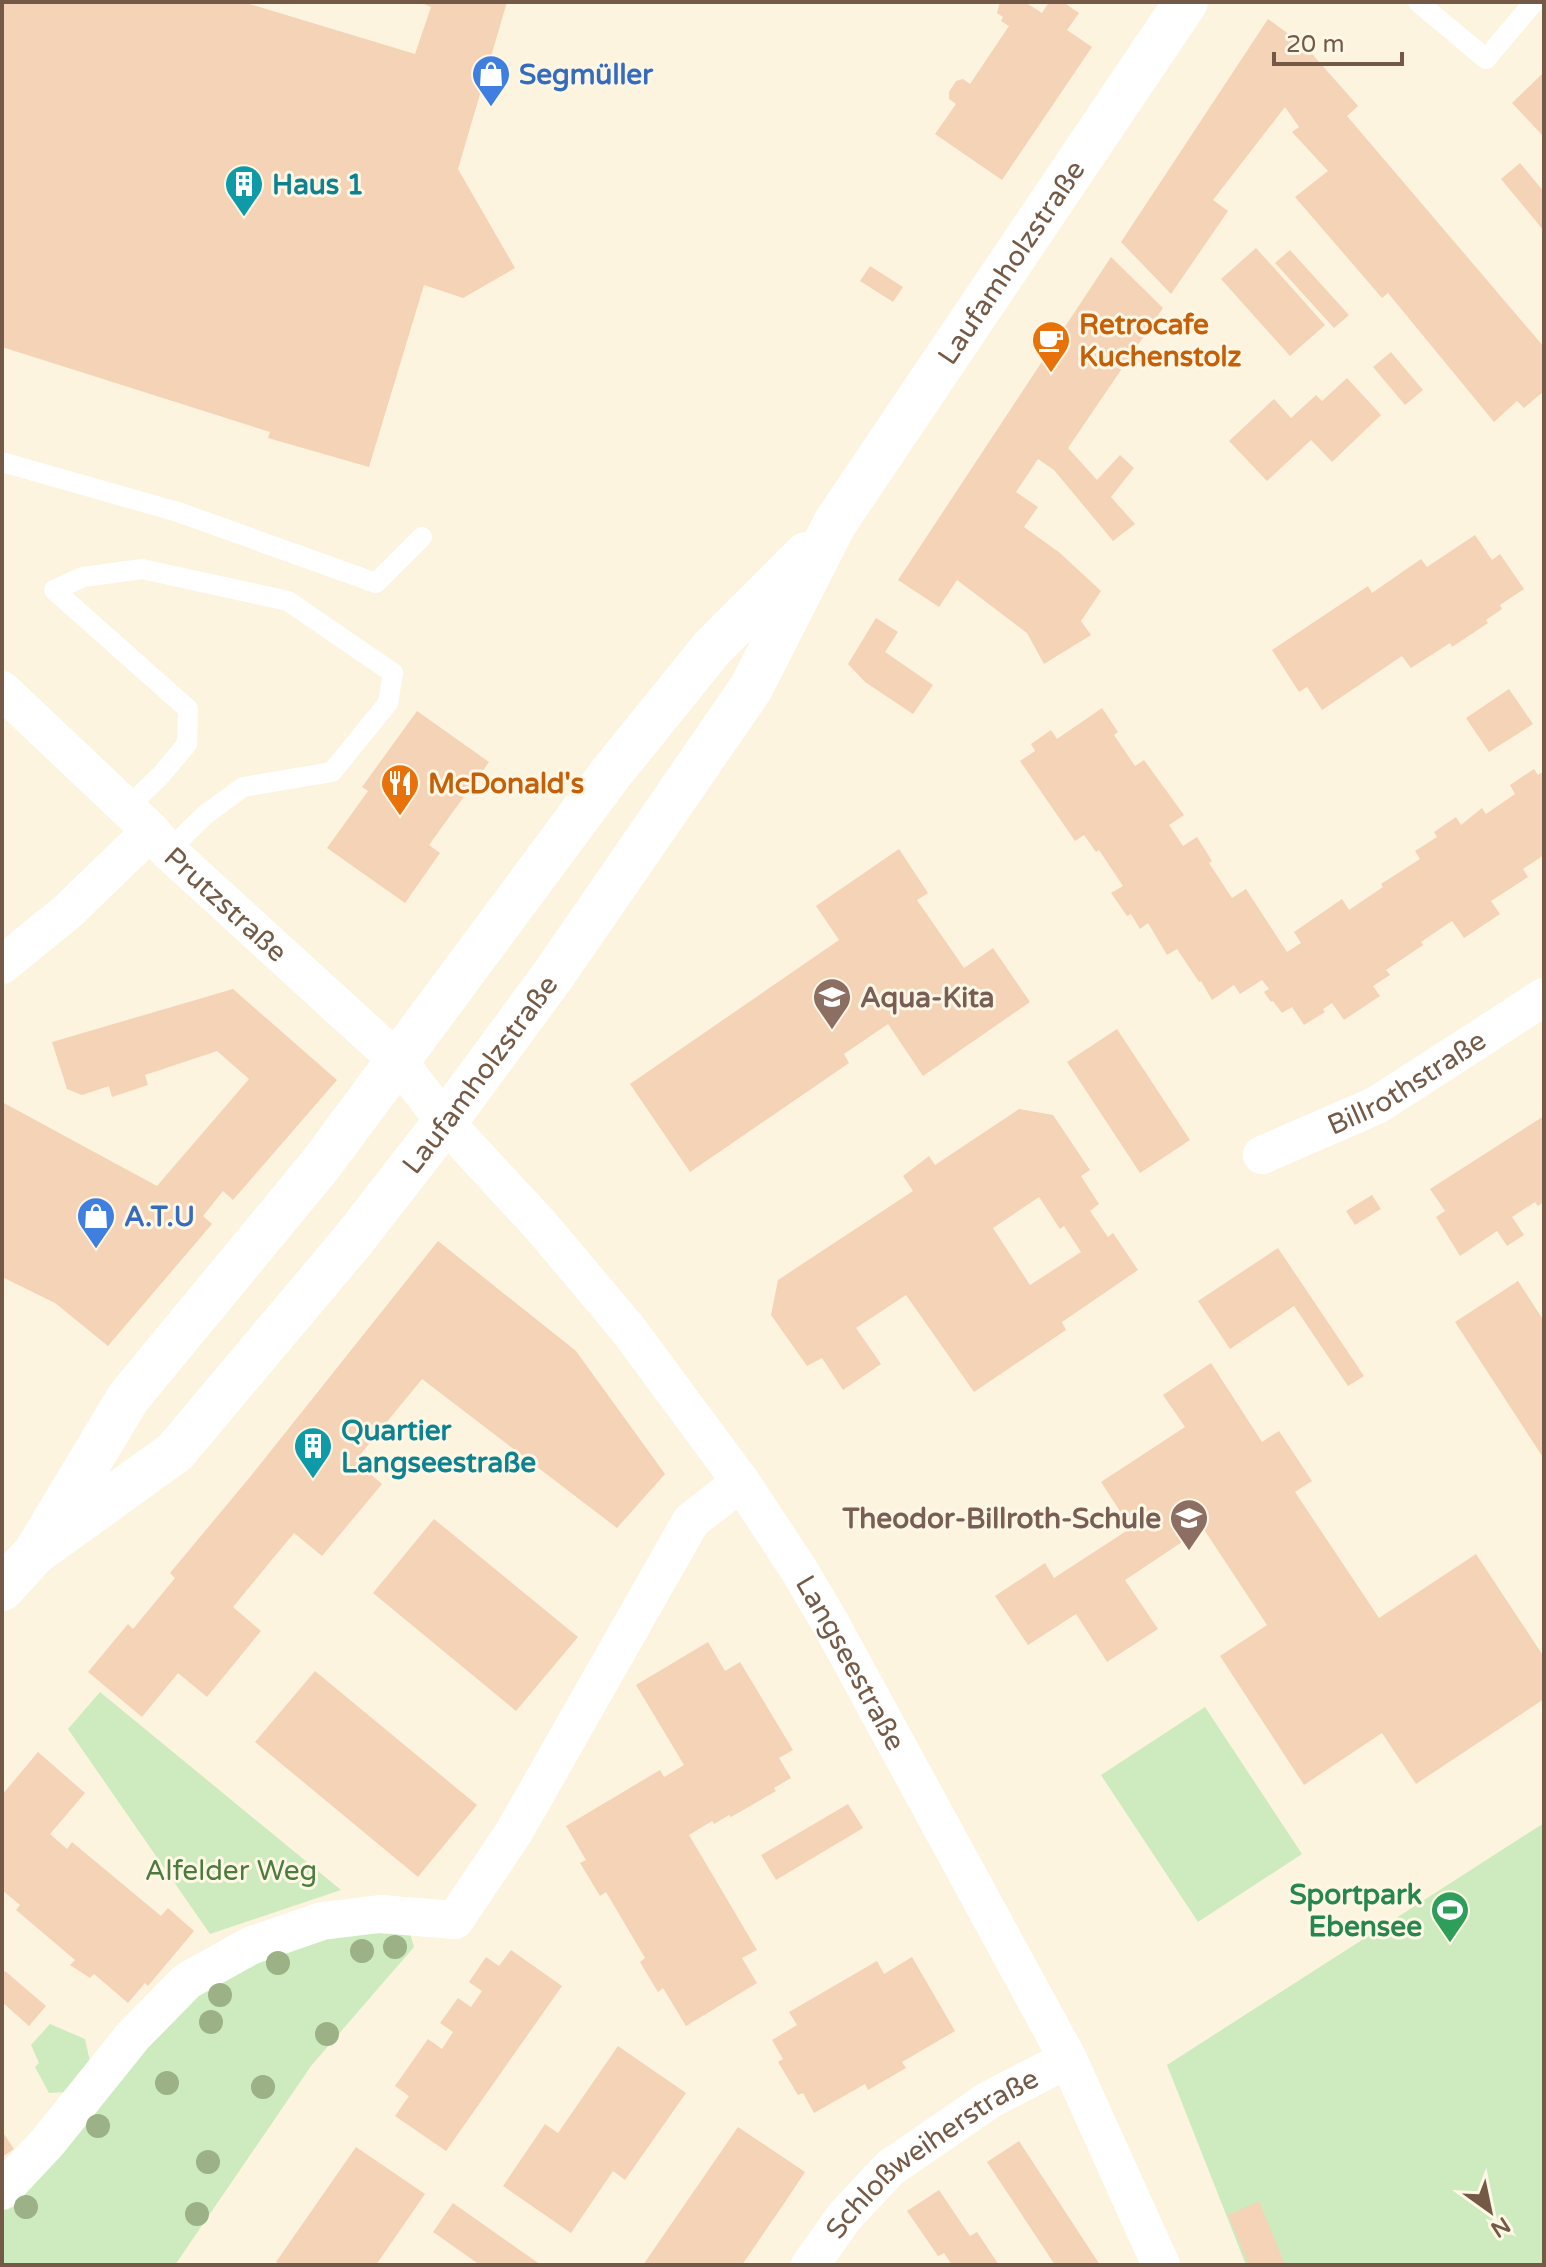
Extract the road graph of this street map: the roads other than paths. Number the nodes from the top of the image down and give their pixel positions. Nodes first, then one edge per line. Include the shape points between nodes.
1 (1186, 2) edge
2 (1418, 2) edge
3 (1534, 2) edge
4 (2, 462) edge
5 (835, 523) junction
6 (422, 537) dead end
7 (2, 690) edge
8 (148, 830) junction
9 (2, 965) edge
10 (1544, 997) edge
11 (398, 1061) junction
12 (445, 1122) junction
13 (1262, 1155) dead end
14 (741, 1482) junction
15 (35, 1553) junction
16 (2, 1589) edge
17 (1068, 2059) junction
18 (2, 2191) edge
19 (810, 2265) edge
20 (1161, 2265) edge

1 - 5 main road, Laufamholzstraße
2 - 3 lane via 1486,59
4 - 6 lane via 178,512 376,583
5 - 11 main road, Laufamholzstraße via 712,648 611,773
5 - 12 main road, Laufamholzstraße via 751,688
7 - 8 street, Prutzstraße
8 - 8 lane via 161,775 187,744 188,709 54,590 83,577 142,569 288,601 393,673 388,703 332,772 243,787 205,815
8 - 9 street via 67,912
8 - 11 street, Prutzstraße
10 - 13 street, Billrothstraße via 1377,1105
11 - 12 street, Prutzstraße
11 - 15 main road, Laufamholzstraße via 321,1164 128,1398
12 - 14 street, Langseestraße via 598,1293
12 - 15 main road, Laufamholzstraße via 175,1452
14 - 17 street, Langseestraße via 832,1626
14 - 18 street via 691,1521 514,1832 455,1920 380,1914 322,1921 250,1946 187,1981 133,2036
15 - 16 main road, Laufamholzstraße
17 - 19 street, Schloßweiherstraße via 989,2100 890,2168 845,2216
17 - 20 street, Langseestraße

